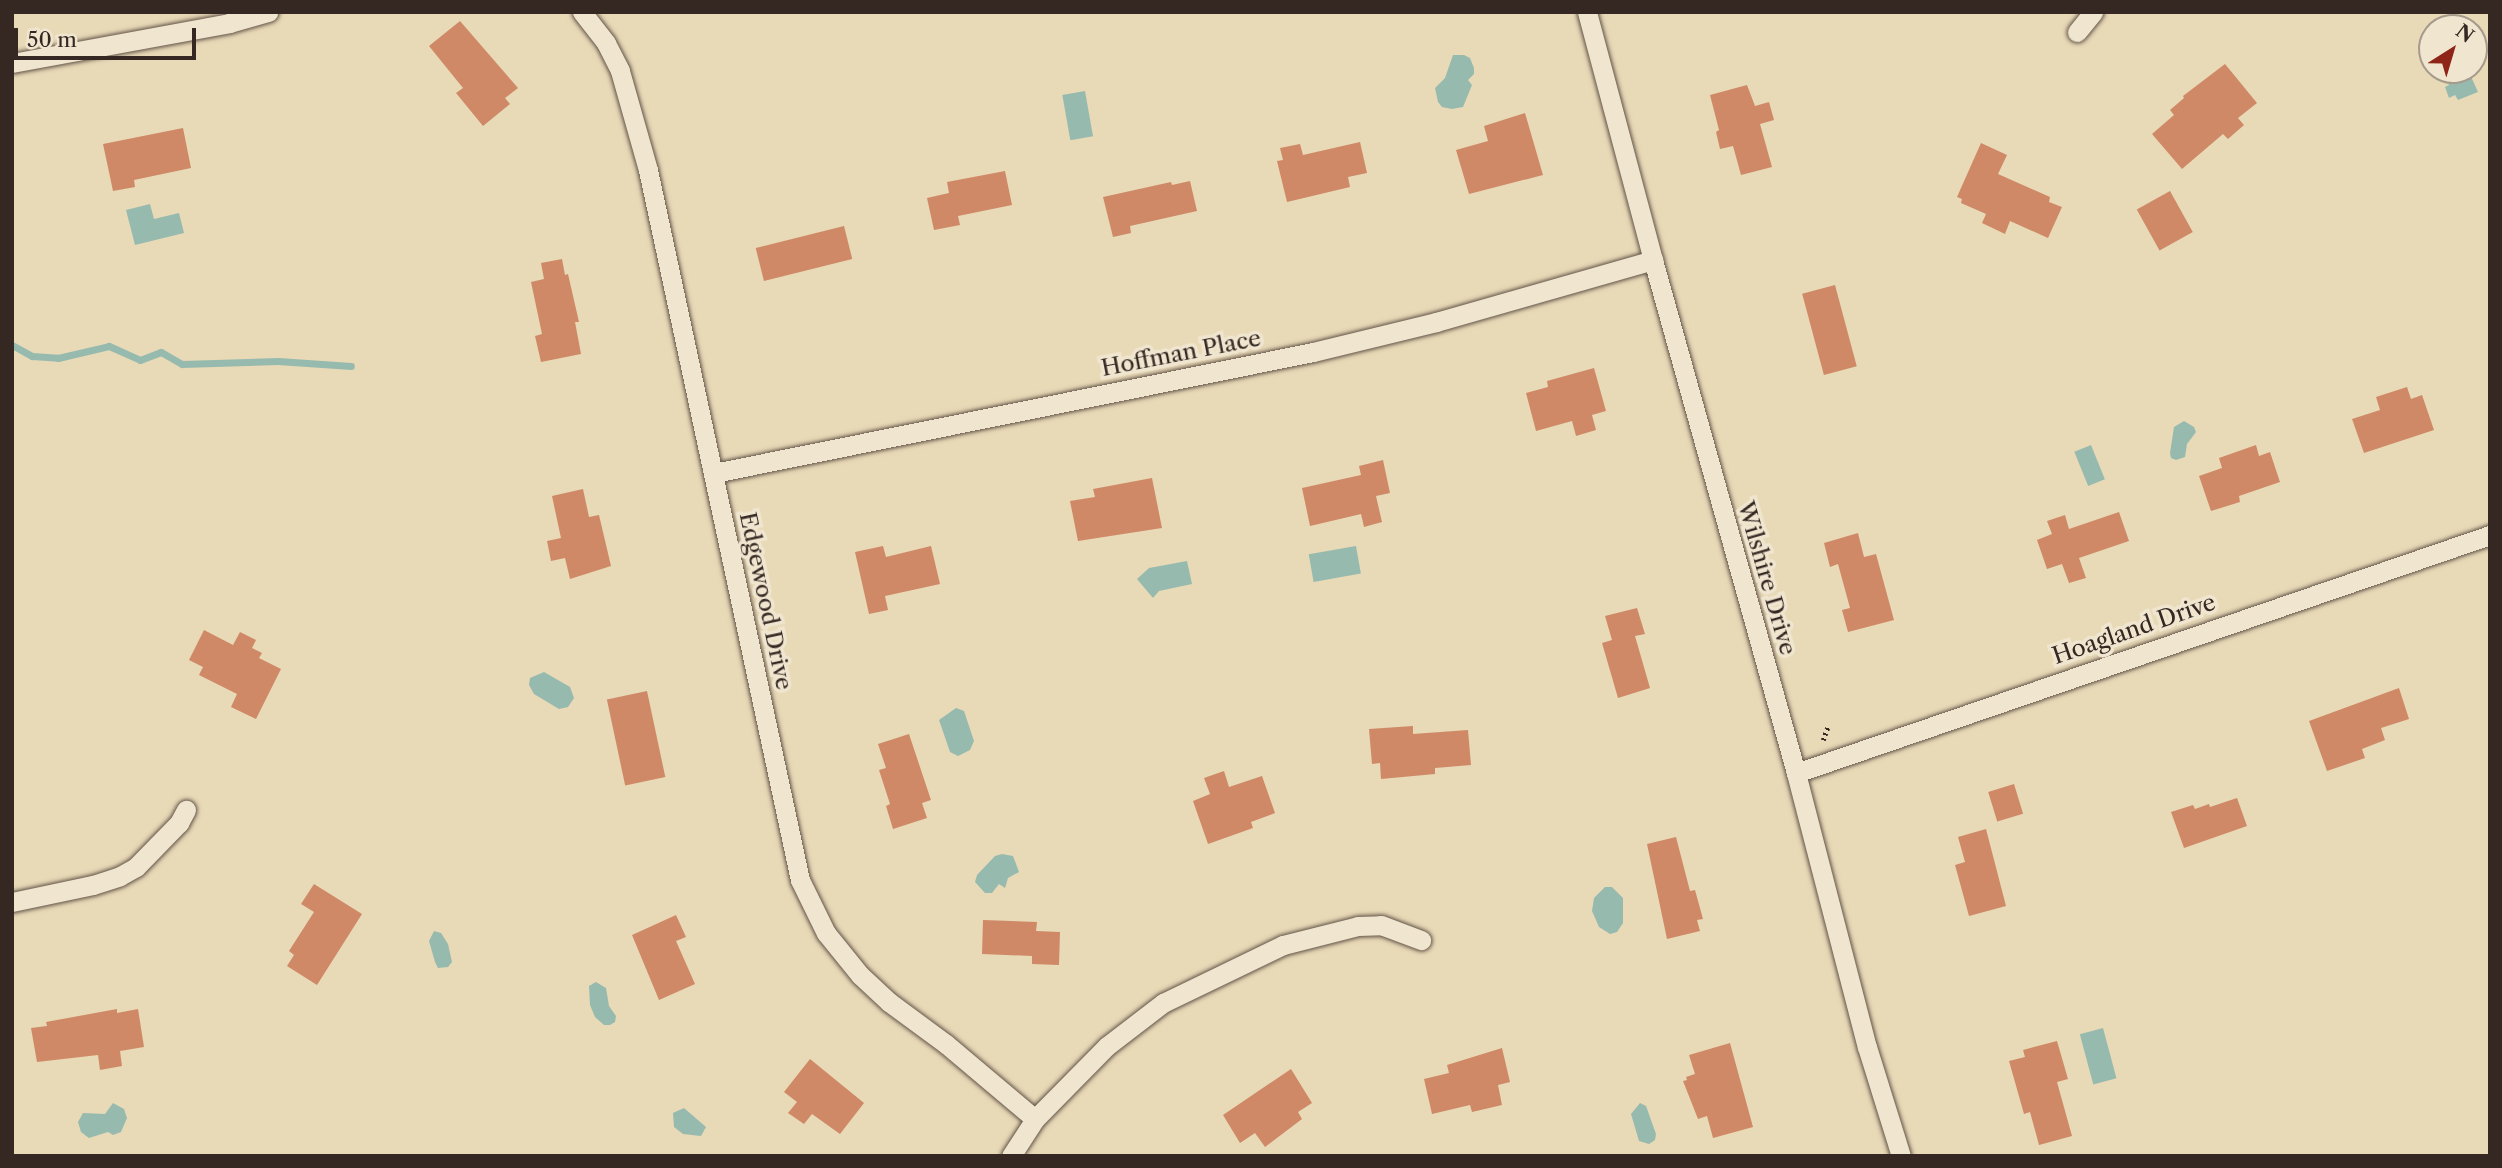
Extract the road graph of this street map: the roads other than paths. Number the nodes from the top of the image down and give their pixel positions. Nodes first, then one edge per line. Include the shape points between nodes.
1 (268, 12) edge
2 (582, 12) edge
3 (1587, 12) edge
4 (2092, 12) edge
5 (2077, 32) dead end
6 (12, 63) edge
7 (1653, 260) junction
8 (714, 473) junction
9 (2490, 535) edge
10 (1796, 773) junction
11 (186, 810) dead end
12 (12, 902) edge
13 (1421, 940) dead end
14 (1035, 1119) junction
15 (1011, 1156) edge
16 (1901, 1156) edge

1 - 6 street
2 - 8 street, Edgewood Drive via 620,71 648,170
3 - 7 street, Wilshire Drive
4 - 5 street
7 - 8 street, Hoffman Place via 1313,352
7 - 10 street, Wilshire Drive
8 - 14 street, Edgewood Drive via 800,880 810,901 826,933 860,975
9 - 10 street, Hoagland Drive
10 - 16 street, Wilshire Drive via 1867,1047
11 - 12 street via 136,867 120,876
13 - 14 street via 1381,925 1358,926 1283,945 1163,1003 1107,1046
14 - 15 street

